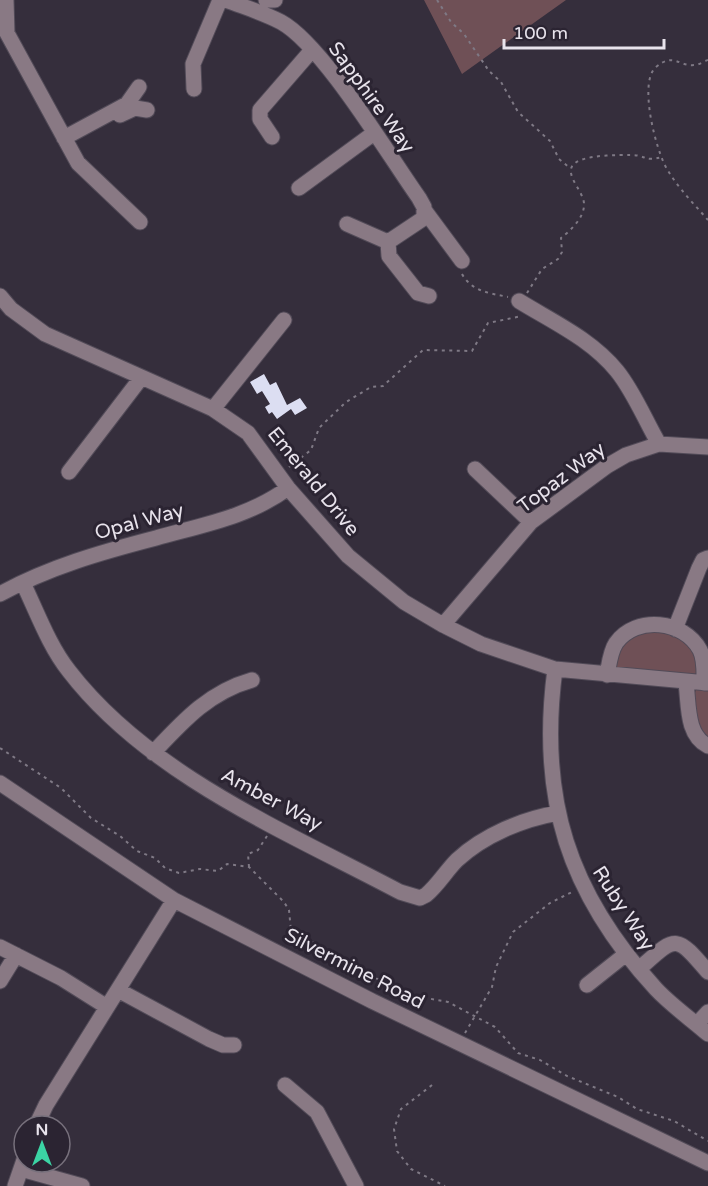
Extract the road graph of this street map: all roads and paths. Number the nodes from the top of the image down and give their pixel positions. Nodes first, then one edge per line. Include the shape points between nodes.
1 (6, 0) edge
2 (220, 0) edge
3 (226, 0) edge
4 (266, 0) edge
5 (275, 0) edge
6 (437, 0) edge
7 (312, 50) junction
8 (708, 60) edge
9 (139, 87) dead end
10 (194, 89) dead end
11 (147, 110) dead end
12 (374, 133) junction
13 (272, 137) dead end
14 (66, 141) junction
15 (662, 157) junction
16 (570, 168) junction
17 (299, 188) dead end
18 (425, 211) junction
19 (708, 220) edge
20 (140, 222) dead end
21 (347, 224) dead end
22 (387, 242) junction
23 (462, 261) joint
24 (0, 296) edge
25 (429, 296) dead end
26 (523, 304) junction
27 (284, 320) dead end
28 (141, 378) junction
29 (213, 409) junction
30 (659, 444) junction
31 (708, 447) edge
32 (475, 468) dead end
33 (69, 472) dead end
34 (279, 474) junction
35 (288, 488) junction
36 (531, 522) junction
37 (708, 558) edge
38 (23, 582) junction
39 (0, 594) edge
40 (443, 625) junction
41 (675, 629) junction
42 (555, 669) junction
43 (607, 675) junction
44 (252, 680) dead end
45 (686, 683) junction
46 (706, 683) edge
47 (708, 746) edge
48 (0, 748) edge
49 (153, 753) junction
50 (0, 783) edge
51 (558, 813) junction
52 (269, 822) junction
53 (249, 867) junction
54 (583, 887) junction
55 (174, 900) junction
56 (0, 947) edge
57 (626, 954) junction
58 (16, 955) junction
59 (639, 969) junction
60 (708, 972) edge
61 (0, 981) edge
62 (586, 985) dead end
63 (118, 990) junction
64 (107, 1007) junction
65 (708, 1011) edge
66 (474, 1017) junction
67 (703, 1029) edge
68 (460, 1043) junction
69 (234, 1045) dead end
70 (285, 1085) dead end
71 (432, 1085) dead end
72 (42, 1114) edge
73 (708, 1142) edge
74 (708, 1163) edge
75 (49, 1174) edge
76 (82, 1186) edge
77 (356, 1186) edge
78 (445, 1186) edge

1 - 14 street via 7,33
2 - 10 street via 193,64
3 - 7 street, Sapphire Way via 281,22
4 - 5 street
6 - 16 path via 505,87 518,112 550,141 559,159
7 - 12 street, Sapphire Way
7 - 13 street via 260,110 260,119
8 - 15 path via 694,65 672,59 653,69 648,83 649,111
9 - 14 street via 126,104
11 - 14 street via 130,110
12 - 17 street
12 - 18 street, Sapphire Way
14 - 20 street via 85,172
15 - 16 path via 653,161 630,155 600,156 579,160
15 - 19 path via 678,186
16 - 26 path via 584,200 582,215 561,238 558,259 538,273
18 - 22 street via 419,222
18 - 23 street, Sapphire Way
21 - 22 street
22 - 25 street via 389,256 418,293
23 - 26 path via 461,273 475,287 488,295
24 - 28 street, Emerald Drive via 45,334
26 - 30 street via 579,337 609,362
26 - 34 path via 521,318 488,323 472,351 423,350 383,386 356,395 319,428 311,450
27 - 29 street
28 - 29 street, Emerald Drive
28 - 33 street
29 - 34 street, Emerald Drive via 248,433
30 - 31 street, Topaz Way
30 - 36 street, Topaz Way via 607,466
32 - 36 street
34 - 35 street, Emerald Drive
35 - 38 street, Opal Way via 234,517 106,551
35 - 40 street, Emerald Drive via 348,556 404,602
36 - 40 street, Topaz Way
37 - 41 street via 699,568
38 - 39 street, Opal Way
38 - 49 street, Amber Way via 68,670 129,734
40 - 42 street, Emerald Drive via 482,644
41 - 43 street via 653,624 630,631 613,649
41 - 46 street via 700,649
42 - 43 street, Emerald Drive
42 - 51 street, Ruby Way via 550,712
43 - 45 street, Emerald Drive
44 - 49 street via 206,701
45 - 46 street, Emerald Drive
45 - 47 street via 693,732
48 - 53 path via 61,788 98,823 172,872 218,871 227,864
49 - 52 street, Amber Way via 193,781
50 - 55 street, Silvermine Road
51 - 52 street, Amber Way via 496,834 459,858 432,890 420,898 400,892
51 - 54 street, Ruby Way
52 - 53 path via 267,837 258,850 248,854
53 - 66 path via 284,902 294,934 371,978 387,980 410,995 448,1002
54 - 57 street, Ruby Way
54 - 66 path via 557,899 513,932 496,967 492,987
55 - 63 street
55 - 68 street, Silvermine Road
56 - 58 street
57 - 59 street, Ruby Way
57 - 62 street
58 - 61 street
58 - 64 street
59 - 60 street via 666,945 679,943
59 - 67 street, Ruby Way via 673,1005
63 - 64 street
63 - 69 street via 209,1040
64 - 72 street
65 - 67 street
66 - 68 path
66 - 73 path via 495,1027 518,1053 540,1060 637,1109 674,1120
68 - 74 street, Silvermine Road
70 - 77 street via 317,1112
71 - 78 path via 401,1109 394,1129 397,1151 411,1169
75 - 76 street

